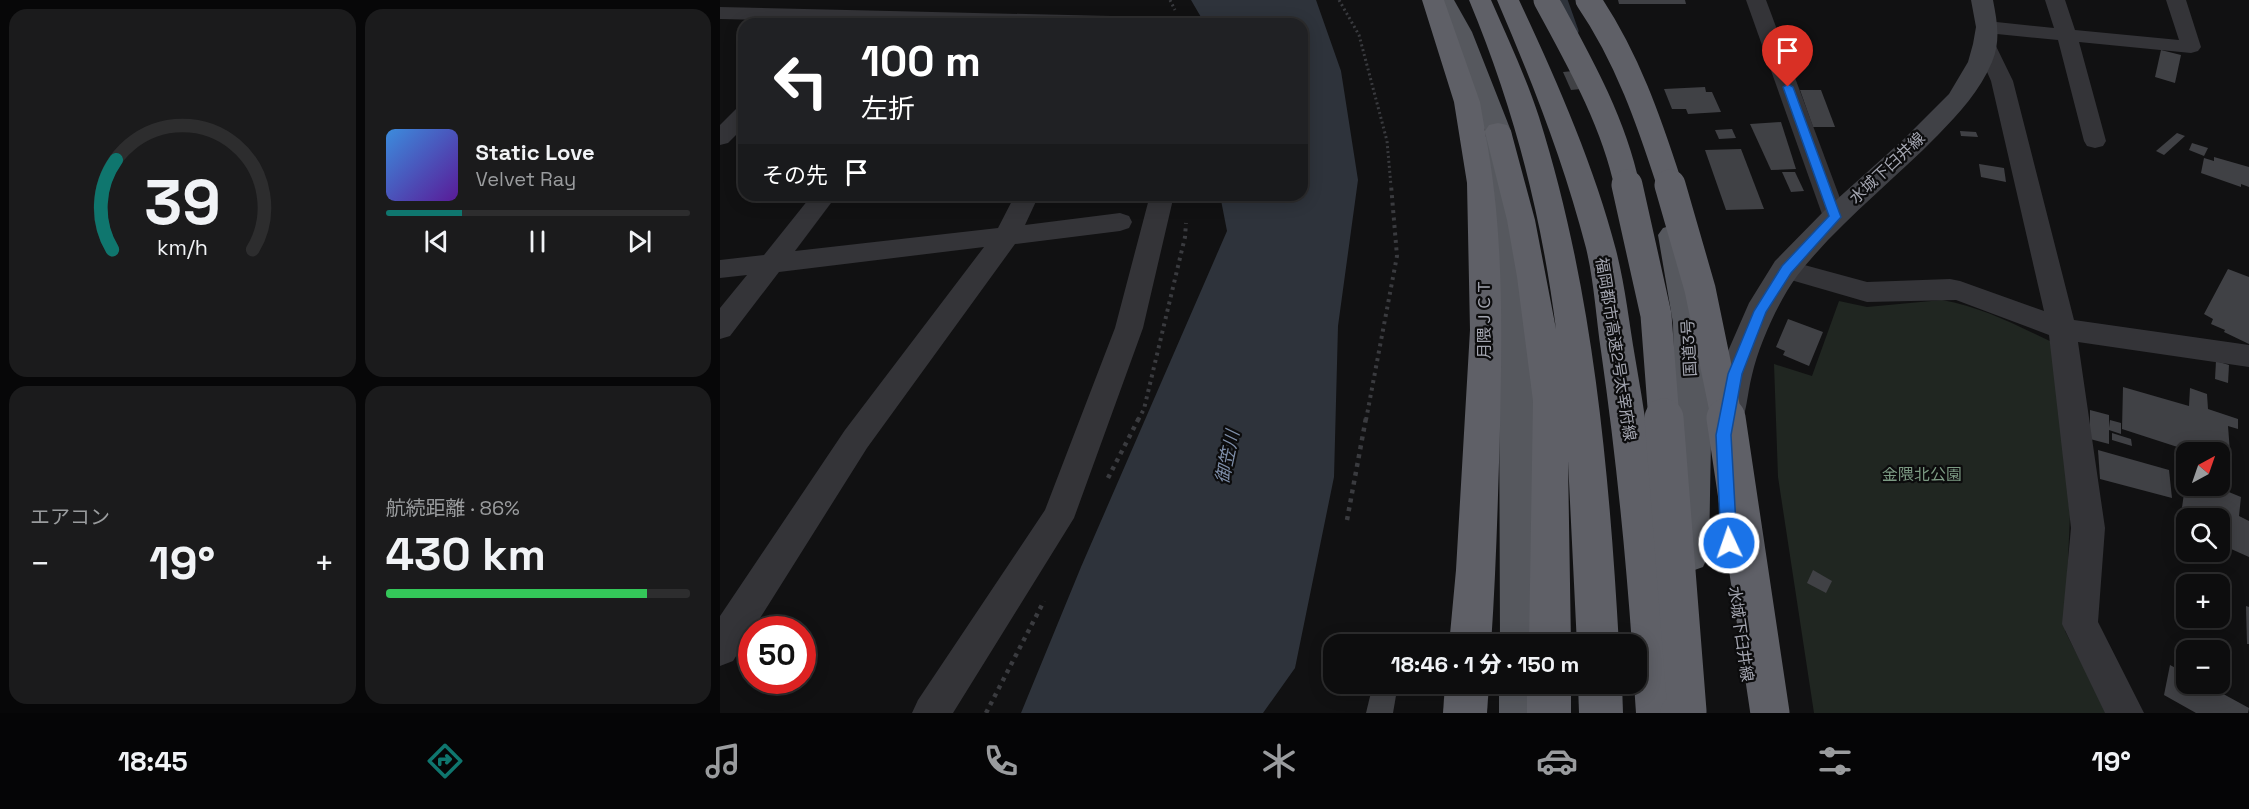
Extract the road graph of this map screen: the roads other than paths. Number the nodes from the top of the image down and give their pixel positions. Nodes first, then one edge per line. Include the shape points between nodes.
1 (855, 0) edge
2 (1433, 0) edge
3 (1443, 0) edge
4 (1480, 0) edge
5 (1508, 0) edge
6 (1546, 0) edge
7 (1588, 0) edge
8 (1756, 0) edge
9 (2055, 0) edge
10 (2176, 0) edge
11 (720, 13) edge
12 (804, 18) edge
13 (839, 18) edge
14 (1985, 23) edge
15 (2067, 36) junction
16 (738, 120) edge
17 (1498, 131) junction
18 (720, 138) edge
19 (2095, 141) dead end
20 (820, 201) edge
21 (1024, 201) edge
22 (1161, 201) edge
23 (1835, 217) junction
24 (1120, 222) dead end
25 (1007, 236) junction
26 (771, 263) junction
27 (720, 269) edge
28 (1786, 269) junction
29 (720, 328) edge
30 (2062, 328) junction
31 (2249, 356) edge
32 (1471, 634) edge
33 (1521, 634) edge
34 (1550, 634) edge
35 (1597, 634) edge
36 (720, 648) edge
37 (1466, 694) edge
38 (1521, 694) edge
39 (1549, 694) edge
40 (1600, 694) edge
41 (931, 713) edge
42 (1465, 713) edge
43 (1521, 713) edge
44 (1549, 713) edge
45 (1601, 713) edge
46 (1658, 713) edge
47 (1682, 713) edge
48 (1754, 713) edge
49 (1770, 713) edge
50 (2125, 713) edge

1 - 13 street
2 - 32 highway, 月隈ＪＣＴ via 1467,102 1480,183 1486,330
3 - 17 highway via 1460,32
4 - 35 highway via 1534,139 1565,278 1582,406
5 - 46 highway, 福岡都市高速2号太宰府線 via 1568,145 1601,250 1644,541
6 - 47 highway, bridge via 1588,78 1623,167 1656,315 1687,711
7 - 47 highway, 国道3号 via 1667,197 1689,323 1693,439
7 - 49 highway, bridge via 1622,56 1684,226 1716,360
8 - 23 street
9 - 15 street
10 - 15 street via 2191,47
11 - 12 street
14 - 15 street
14 - 23 main road, 水城下臼井線 via 1980,62 1959,98
14 - 30 street
15 - 19 street
16 - 18 street
17 - 33 highway via 1516,361
17 - 34 highway via 1532,277 1550,401
20 - 26 street
21 - 25 street
22 - 41 street via 1129,328 1058,518
23 - 28 main road, 水城下臼井線
24 - 25 street
25 - 26 street
25 - 36 street via 856,439
26 - 27 street
26 - 29 street
28 - 30 street via 1867,292 1960,291
28 - 48 main road, 水城下臼井線 via 1760,311 1735,374 1724,435 1729,543
30 - 31 street
30 - 50 street via 2088,528 2080,624
37 - 42 highway
38 - 43 highway
39 - 44 highway
40 - 45 highway

